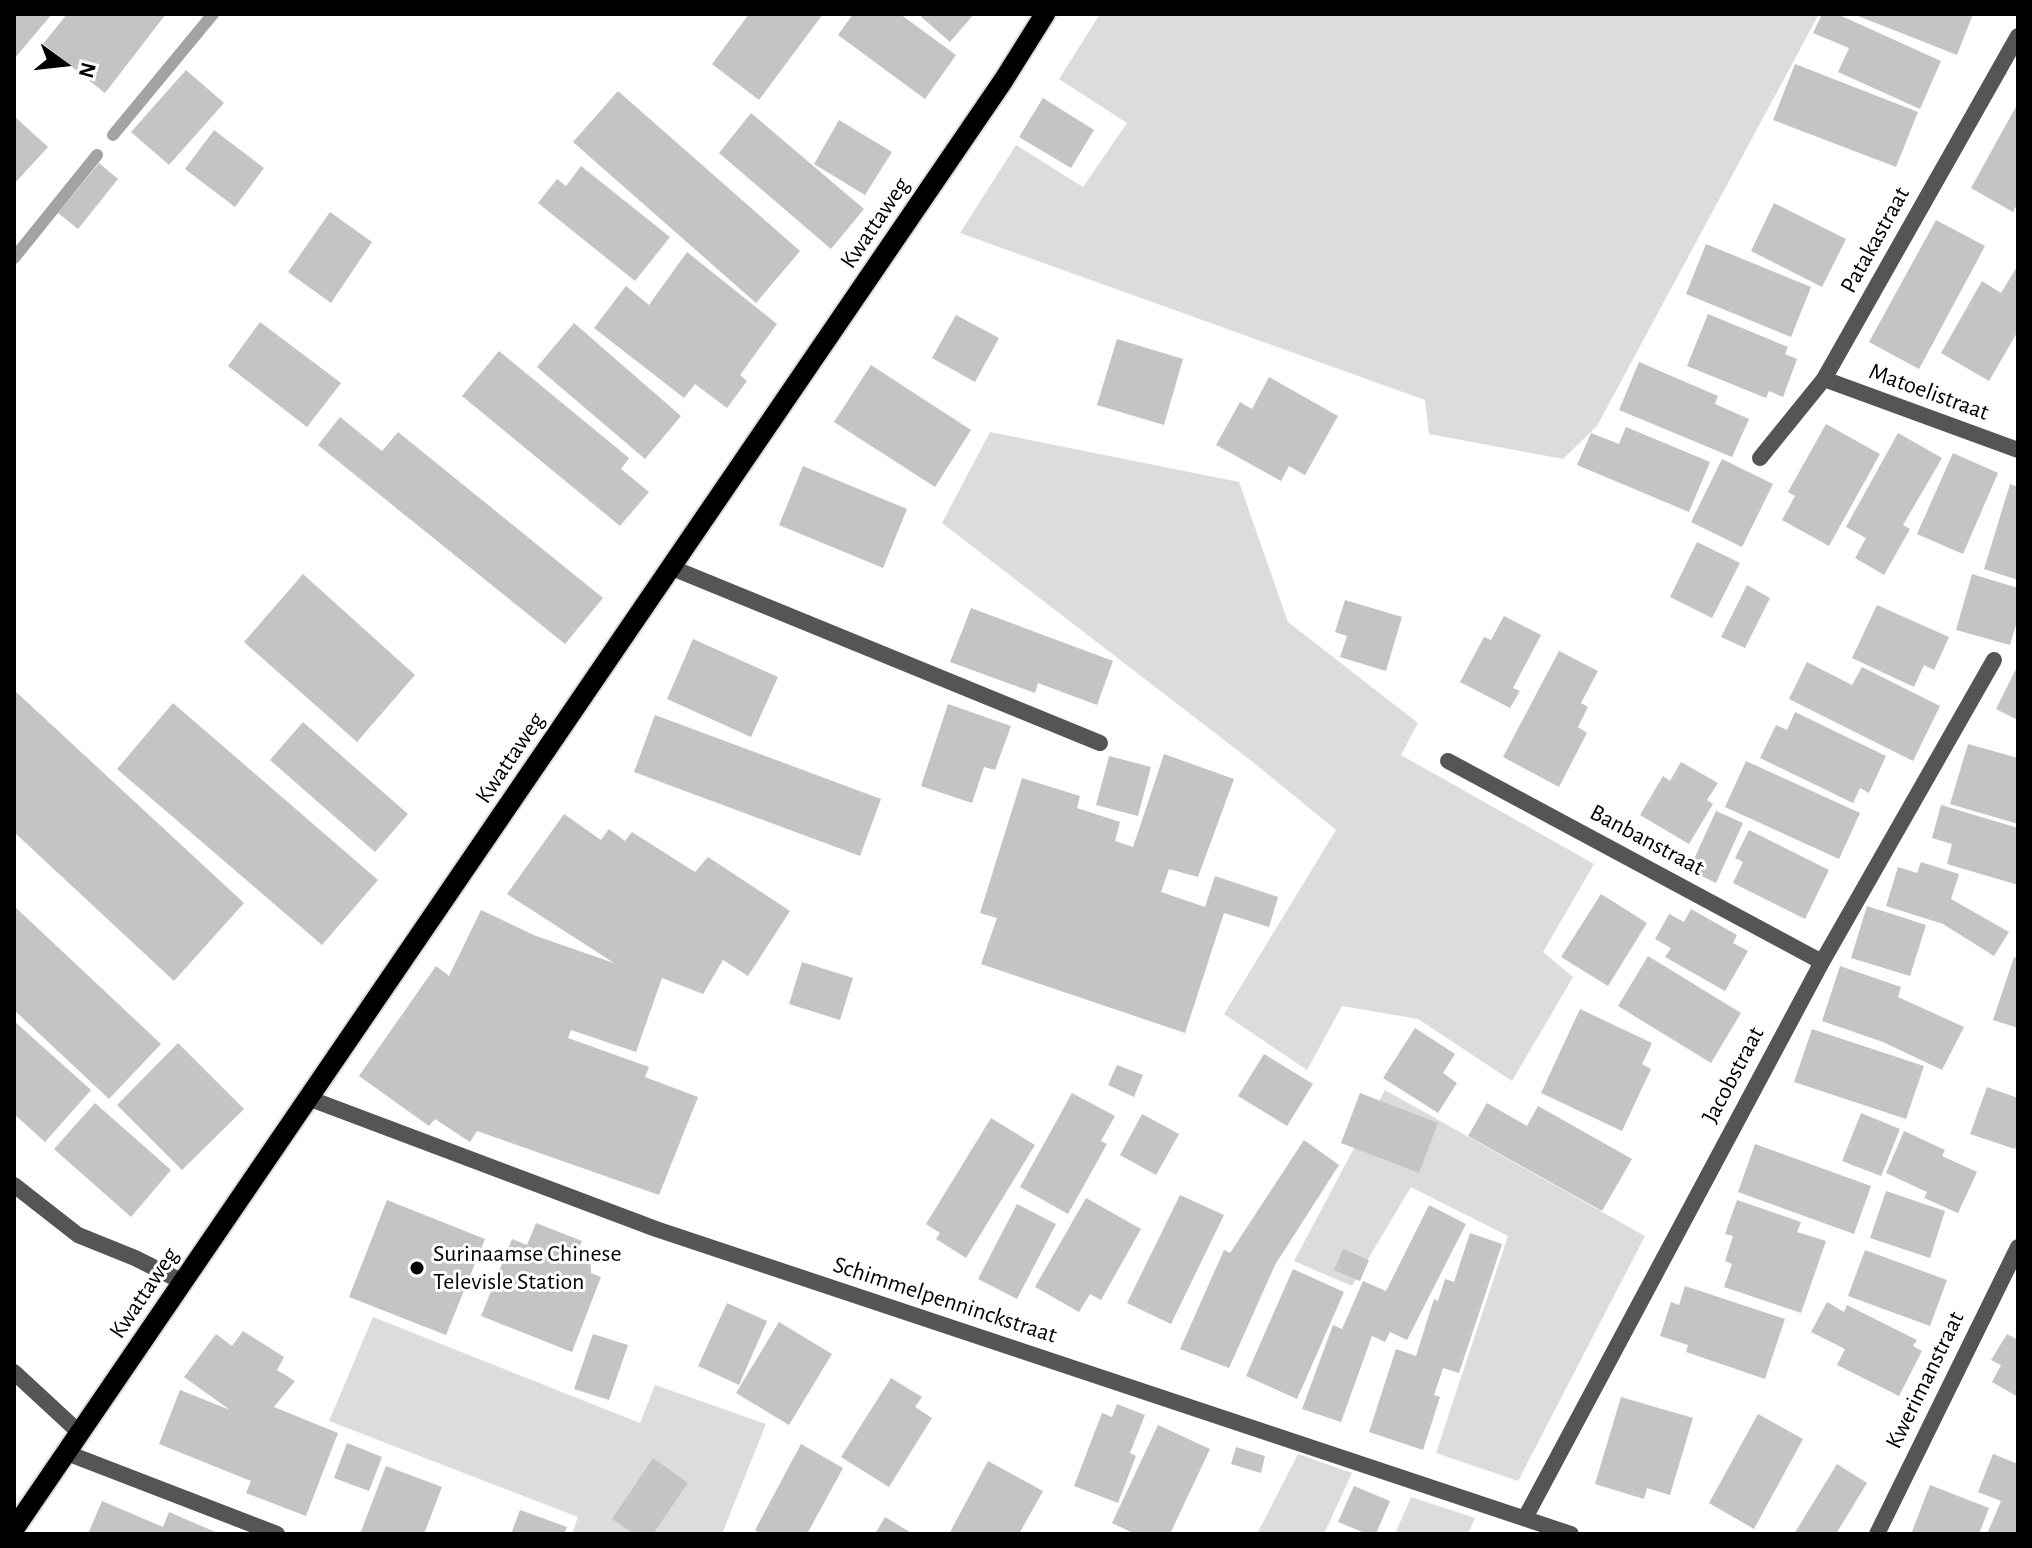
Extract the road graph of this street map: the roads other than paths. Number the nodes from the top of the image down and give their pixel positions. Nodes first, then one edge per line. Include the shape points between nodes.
1 (1045, 14) edge
2 (2018, 36) edge
3 (1824, 379) junction
4 (2018, 450) edge
5 (1760, 458) dead end
6 (670, 567) junction
7 (1994, 660) dead end
8 (1100, 743) dead end
9 (1448, 761) dead end
10 (1822, 962) junction
11 (308, 1098) junction
12 (14, 1185) edge
13 (2018, 1247) edge
14 (183, 1282) junction
15 (14, 1372) edge
16 (80, 1433) junction
17 (67, 1453) junction
18 (1525, 1518) junction
19 (14, 1529) edge
20 (277, 1534) edge
21 (1571, 1534) edge
22 (1877, 1534) edge

1 - 6 main road, Kwattaweg
2 - 3 street, Patakastraat
3 - 4 street, Matoelistraat
3 - 5 street, Patakastraat
6 - 8 street
6 - 11 main road, Kwattaweg
7 - 10 street, Jacobstraat
9 - 10 street, Banbanstraat
10 - 18 street, Jacobstraat
11 - 14 main road, Kwattaweg
11 - 18 street, Schimmelpenninckstraat via 656,1229
12 - 14 street via 78,1235
13 - 22 street, Kwerimanstraat
14 - 16 main road, Kwattaweg
15 - 16 street
16 - 17 main road, Kwattaweg
17 - 19 main road, Kwattaweg
17 - 20 street
18 - 21 street, Schimmelpenninckstraat

